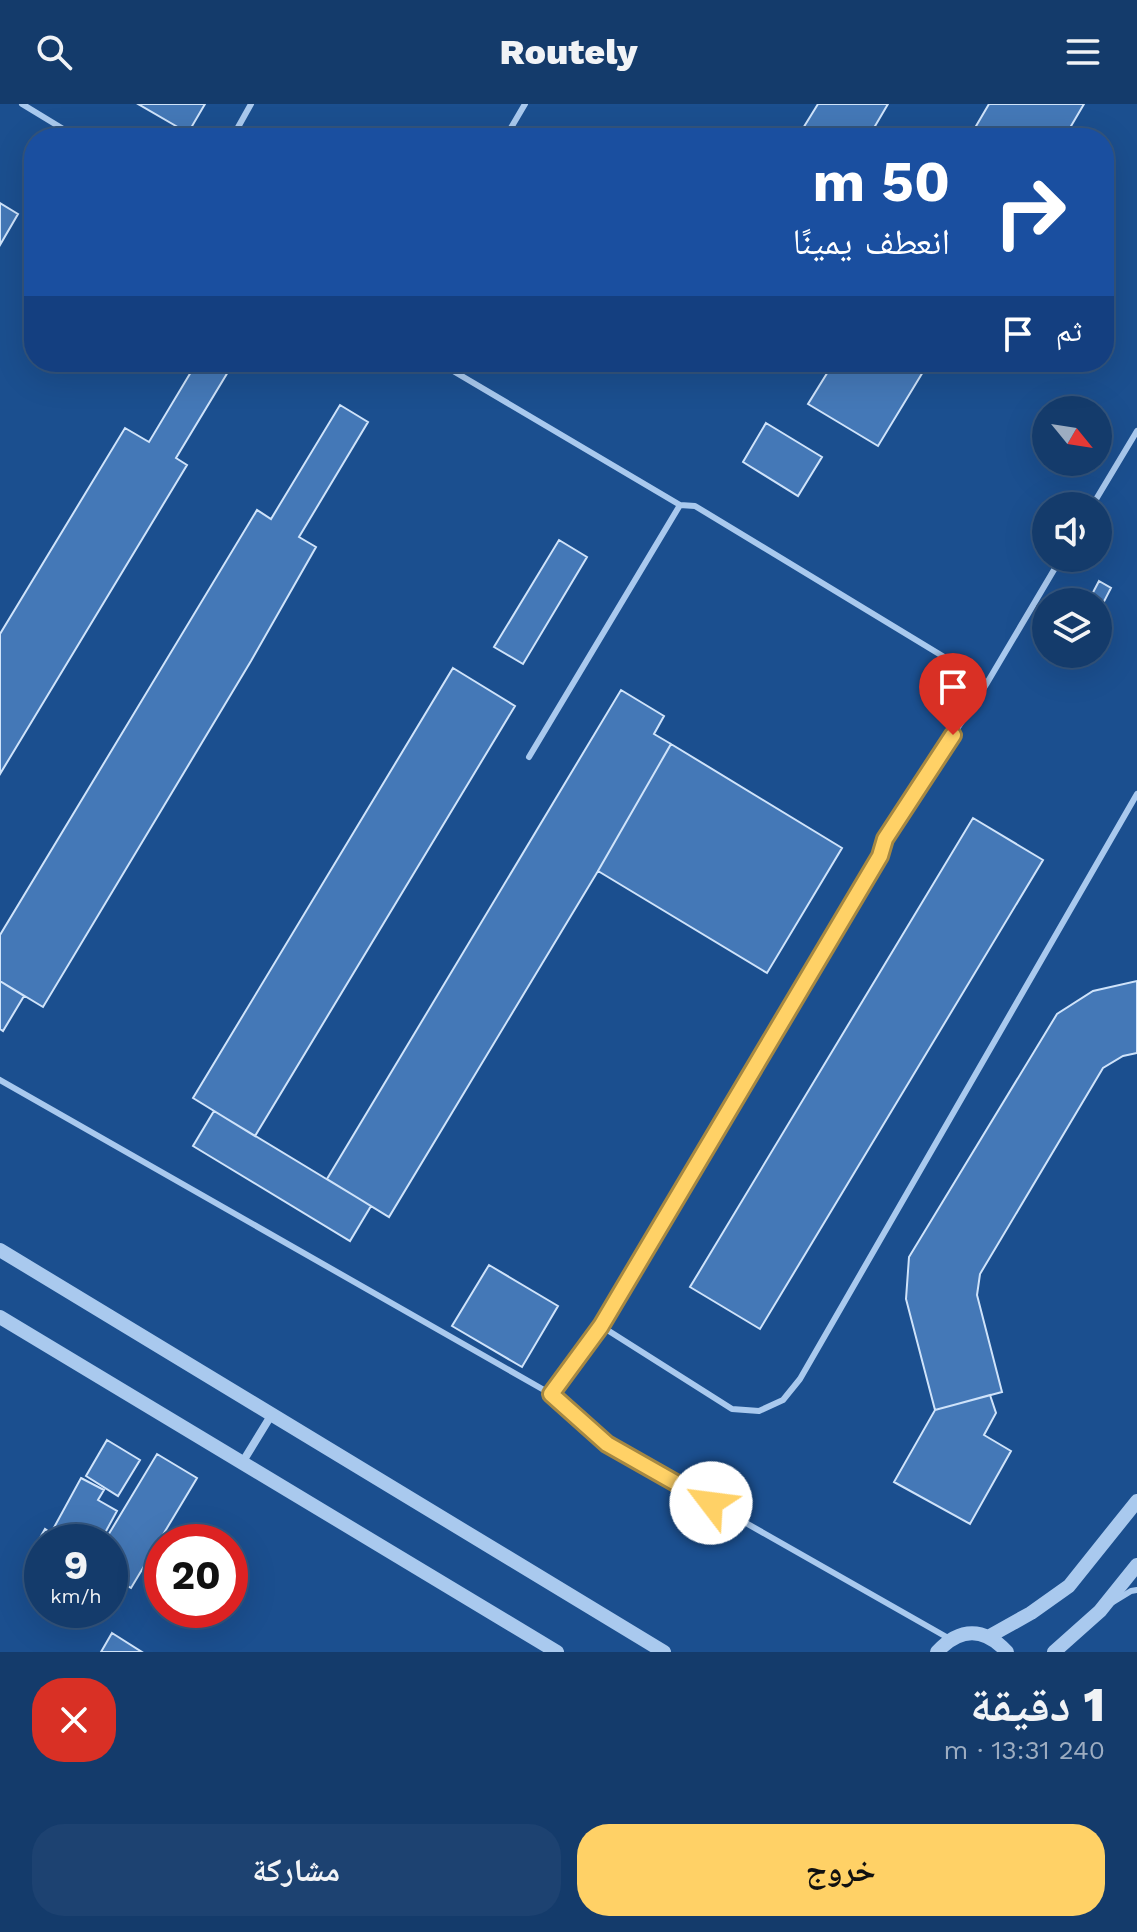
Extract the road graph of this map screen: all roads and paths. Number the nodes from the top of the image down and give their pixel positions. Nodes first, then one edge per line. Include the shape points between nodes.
1 (22, 104) edge
2 (251, 104) edge
3 (525, 104) edge
4 (62, 128) edge
5 (238, 128) edge
6 (511, 128) edge
7 (455, 372) edge
8 (1137, 431) edge
9 (1100, 492) edge
10 (680, 505) junction
11 (1053, 572) edge
12 (987, 683) junction
13 (529, 757) dead end
14 (1137, 794) edge
15 (0, 1080) edge
16 (0, 1250) edge
17 (0, 1317) edge
18 (601, 1326) junction
19 (551, 1394) junction
20 (273, 1414) junction
21 (242, 1463) junction
22 (1137, 1501) edge
23 (1137, 1565) edge
24 (1137, 1590) edge
25 (1100, 1611) junction
26 (988, 1637) junction
27 (950, 1639) junction
28 (557, 1652) edge
29 (664, 1652) edge
30 (937, 1652) edge
31 (1007, 1652) edge
32 (1054, 1652) edge

1 - 4 lane
2 - 5 lane
3 - 6 lane
7 - 10 lane
8 - 9 lane
10 - 12 lane via 695,506
10 - 13 lane
11 - 12 lane
12 - 18 lane via 885,839 880,856
14 - 18 lane via 808,1366 783,1400 759,1411 732,1409
15 - 19 lane
16 - 20 street
17 - 21 street
18 - 19 lane
19 - 27 lane via 607,1444
20 - 21 street
20 - 29 street
21 - 28 street
22 - 26 street via 1069,1586
23 - 25 street
24 - 25 lane
25 - 32 street
26 - 27 street via 965,1633
26 - 31 street
27 - 30 street

